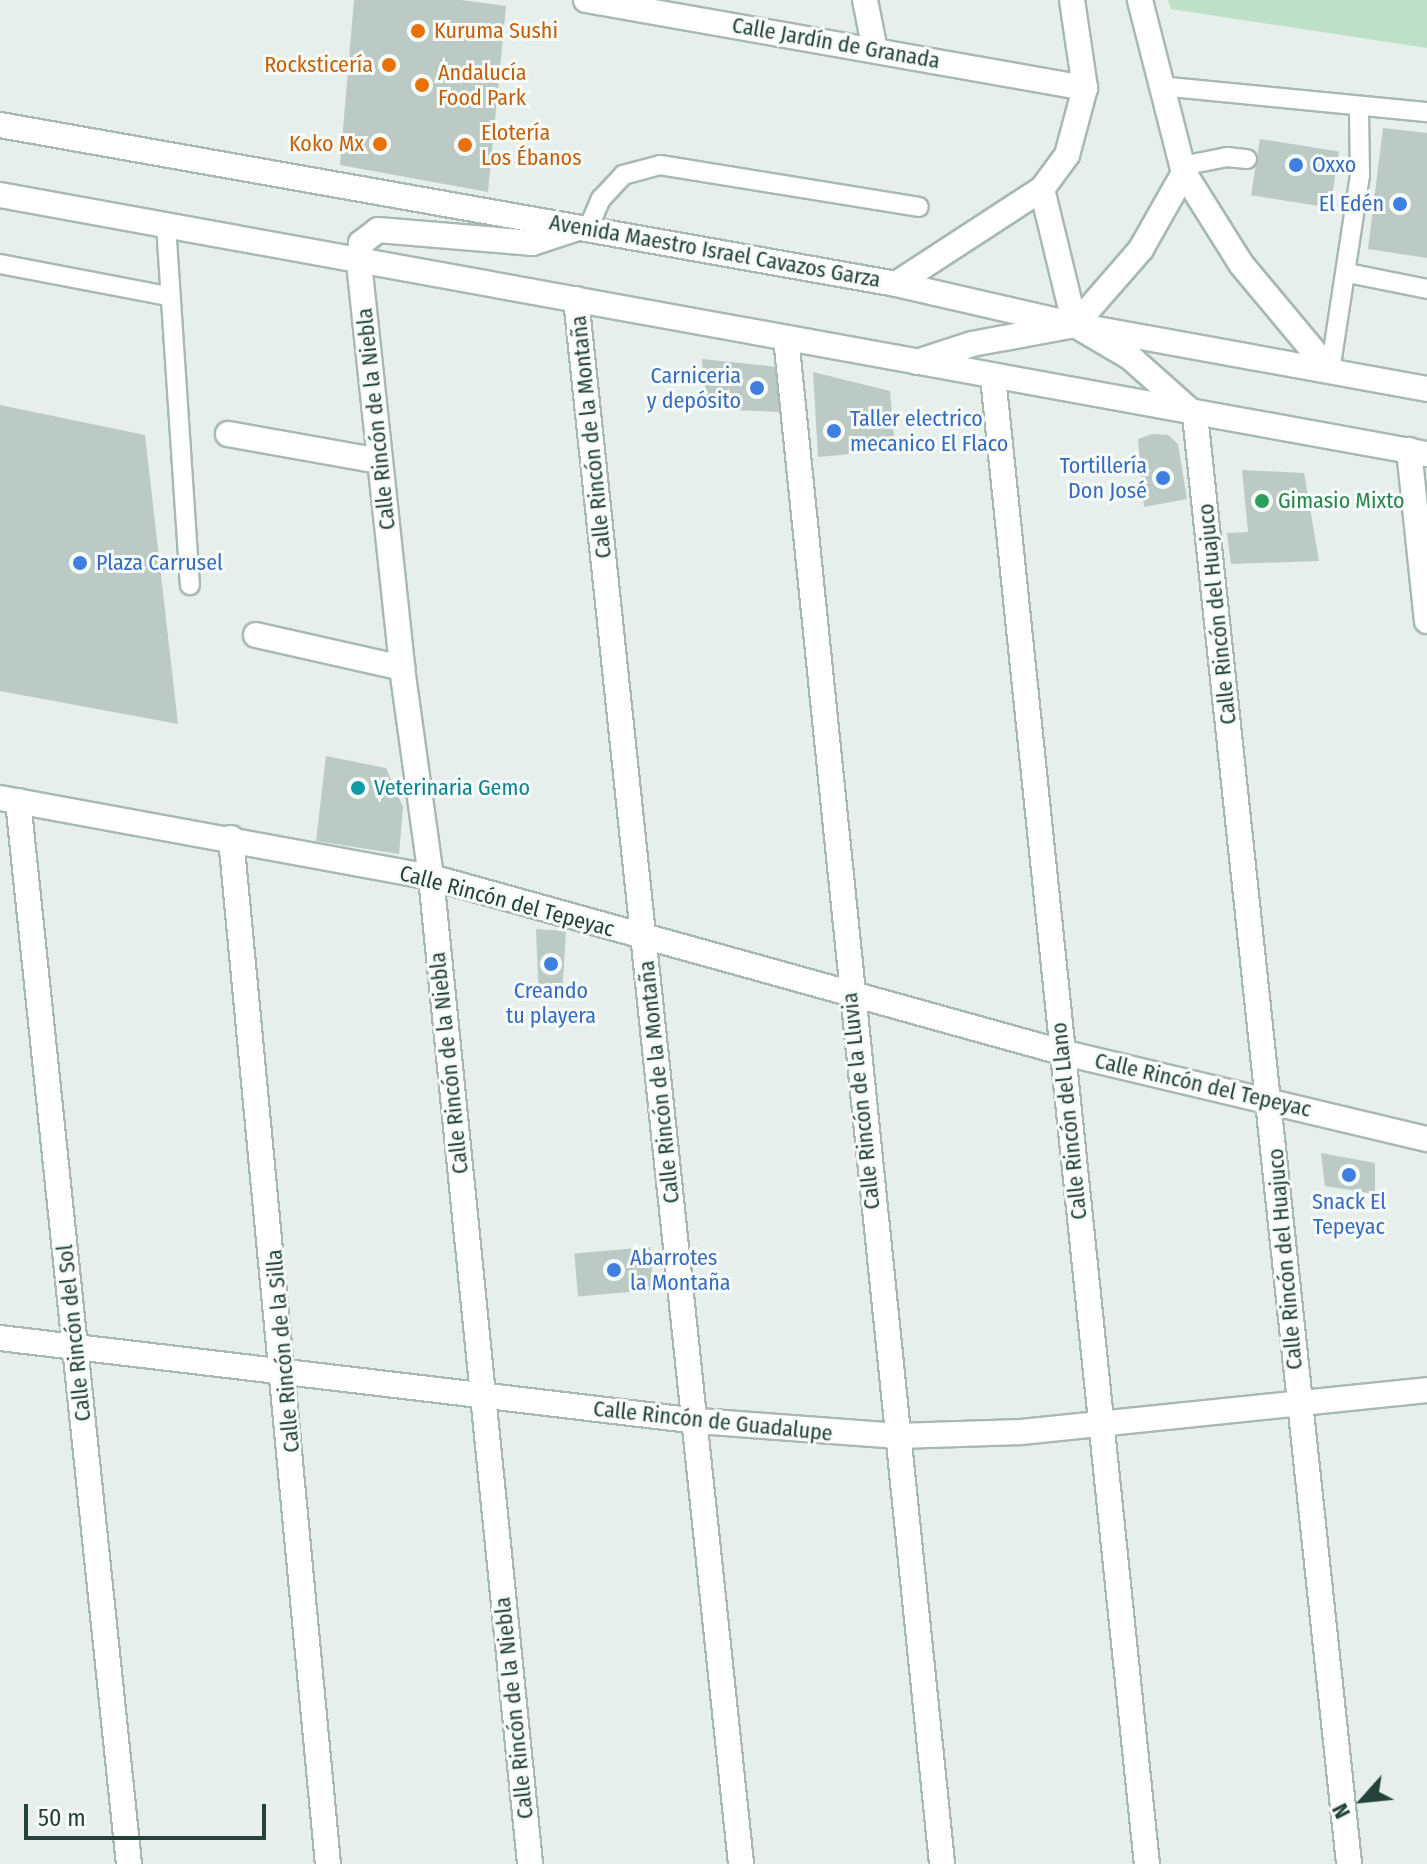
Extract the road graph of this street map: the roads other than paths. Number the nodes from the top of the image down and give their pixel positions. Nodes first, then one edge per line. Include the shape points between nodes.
1 (586, 0) edge
2 (865, 0) edge
3 (1072, 0) edge
4 (1140, 0) edge
5 (641, 5) edge
6 (875, 50) junction
7 (1160, 86) junction
8 (1085, 88) junction
9 (1359, 109) junction
10 (1427, 112) edge
11 (0, 125) edge
12 (1247, 159) dead end
13 (1183, 169) junction
14 (1042, 189) junction
15 (0, 195) edge
16 (919, 207) dead end
17 (166, 225) junction
18 (584, 228) junction
19 (359, 263) junction
20 (0, 264) edge
21 (1348, 273) junction
22 (896, 284) junction
23 (1427, 289) edge
24 (168, 296) junction
25 (576, 299) junction
26 (1075, 325) junction
27 (786, 338) junction
28 (911, 364) junction
29 (1330, 371) junction
30 (993, 377) junction
31 (1427, 389) edge
32 (1195, 415) junction
33 (228, 434) dead end
34 (1418, 452) edge
35 (380, 461) junction
36 (190, 585) dead end
37 (1427, 621) edge
38 (256, 635) dead end
39 (402, 668) junction
40 (9, 799) edge
41 (231, 838) junction
42 (431, 877) junction
43 (643, 937) junction
44 (849, 992) junction
45 (1061, 1052) junction
46 (1269, 1099) junction
47 (1427, 1139) edge
48 (0, 1338) edge
49 (76, 1348) junction
50 (285, 1371) junction
51 (1427, 1390) edge
52 (482, 1397) junction
53 (1299, 1404) junction
54 (698, 1421) junction
55 (1101, 1425) junction
56 (898, 1436) junction
57 (129, 1864) edge
58 (328, 1864) edge
59 (530, 1864) edge
60 (741, 1864) edge
61 (942, 1864) edge
62 (1147, 1864) edge
63 (1349, 1864) edge

1 - 5 street, Calle Jardín de Granada
2 - 6 street
3 - 8 street
4 - 7 street
5 - 6 street, Calle Jardín de Granada
6 - 8 street, Calle Jardín de Granada
7 - 9 lane
7 - 13 street
8 - 14 street via 1067,155
9 - 10 lane
9 - 21 lane via 1360,176
11 - 18 street, Avenida Maestro Israel Cavazos Garza
12 - 13 lane via 1227,157
13 - 26 street via 1141,249
13 - 29 street via 1241,264
14 - 22 street
14 - 26 street
15 - 17 street
16 - 18 lane via 660,165 623,175
17 - 19 street
17 - 24 lane
18 - 19 street via 532,243 378,230 361,243
18 - 22 street, Avenida Maestro Israel Cavazos Garza
19 - 25 street
19 - 35 street, Calle Rincón de la Niebla
20 - 24 lane
21 - 23 lane
21 - 29 lane
22 - 26 street, Avenida Maestro Israel Cavazos Garza
24 - 36 lane
25 - 27 street
25 - 43 street, Calle Rincón de la Montaña
26 - 28 street via 972,344
26 - 29 street, Avenida Maestro Israel Cavazos Garza
26 - 32 street via 1144,367
27 - 28 street
27 - 44 street, Calle Rincón de la Lluvia
28 - 30 street
29 - 31 street, Avenida Maestro Israel Cavazos Garza
30 - 32 street
30 - 45 street, Calle Rincón del Llano
32 - 34 street
32 - 46 street, Calle Rincón del Huajuco
33 - 35 street
34 - 37 street
35 - 39 street, Calle Rincón de la Niebla
38 - 39 street
39 - 42 street, Calle Rincón de la Niebla
40 - 41 street, Calle Rincón del Tepeyac
40 - 49 street, Calle Rincón del Sol
41 - 42 street, Calle Rincón del Tepeyac
41 - 50 street, Calle Rincón de la Silla
42 - 43 street, Calle Rincón del Tepeyac
42 - 52 street, Calle Rincón de la Niebla
43 - 44 street, Calle Rincón del Tepeyac
43 - 54 street, Calle Rincón de la Montaña
44 - 45 street, Calle Rincón del Tepeyac
44 - 56 street, Calle Rincón de la Lluvia
45 - 46 street, Calle Rincón del Tepeyac
45 - 55 street, Calle Rincón del Llano
46 - 47 street, Calle Rincón del Tepeyac
46 - 53 street, Calle Rincón del Huajuco
48 - 49 street, Calle Rincón de Guadalupe
49 - 50 street, Calle Rincón de Guadalupe
49 - 57 street, Calle Rincón del Sol
50 - 52 street, Calle Rincón de Guadalupe
50 - 58 street, Calle Rincón de la Silla
51 - 53 street, Calle Rincón de Guadalupe
52 - 54 street, Calle Rincón de Guadalupe
52 - 59 street, Calle Rincón de la Niebla
53 - 55 street, Calle Rincón de Guadalupe
53 - 63 street, Calle Rincón del Huajuco
54 - 56 street, Calle Rincón de Guadalupe
54 - 60 street, Calle Rincón de la Montaña
55 - 56 street, Calle Rincón de Guadalupe
55 - 62 street, Calle Rincón del Llano
56 - 61 street, Calle Rincón de la Lluvia

